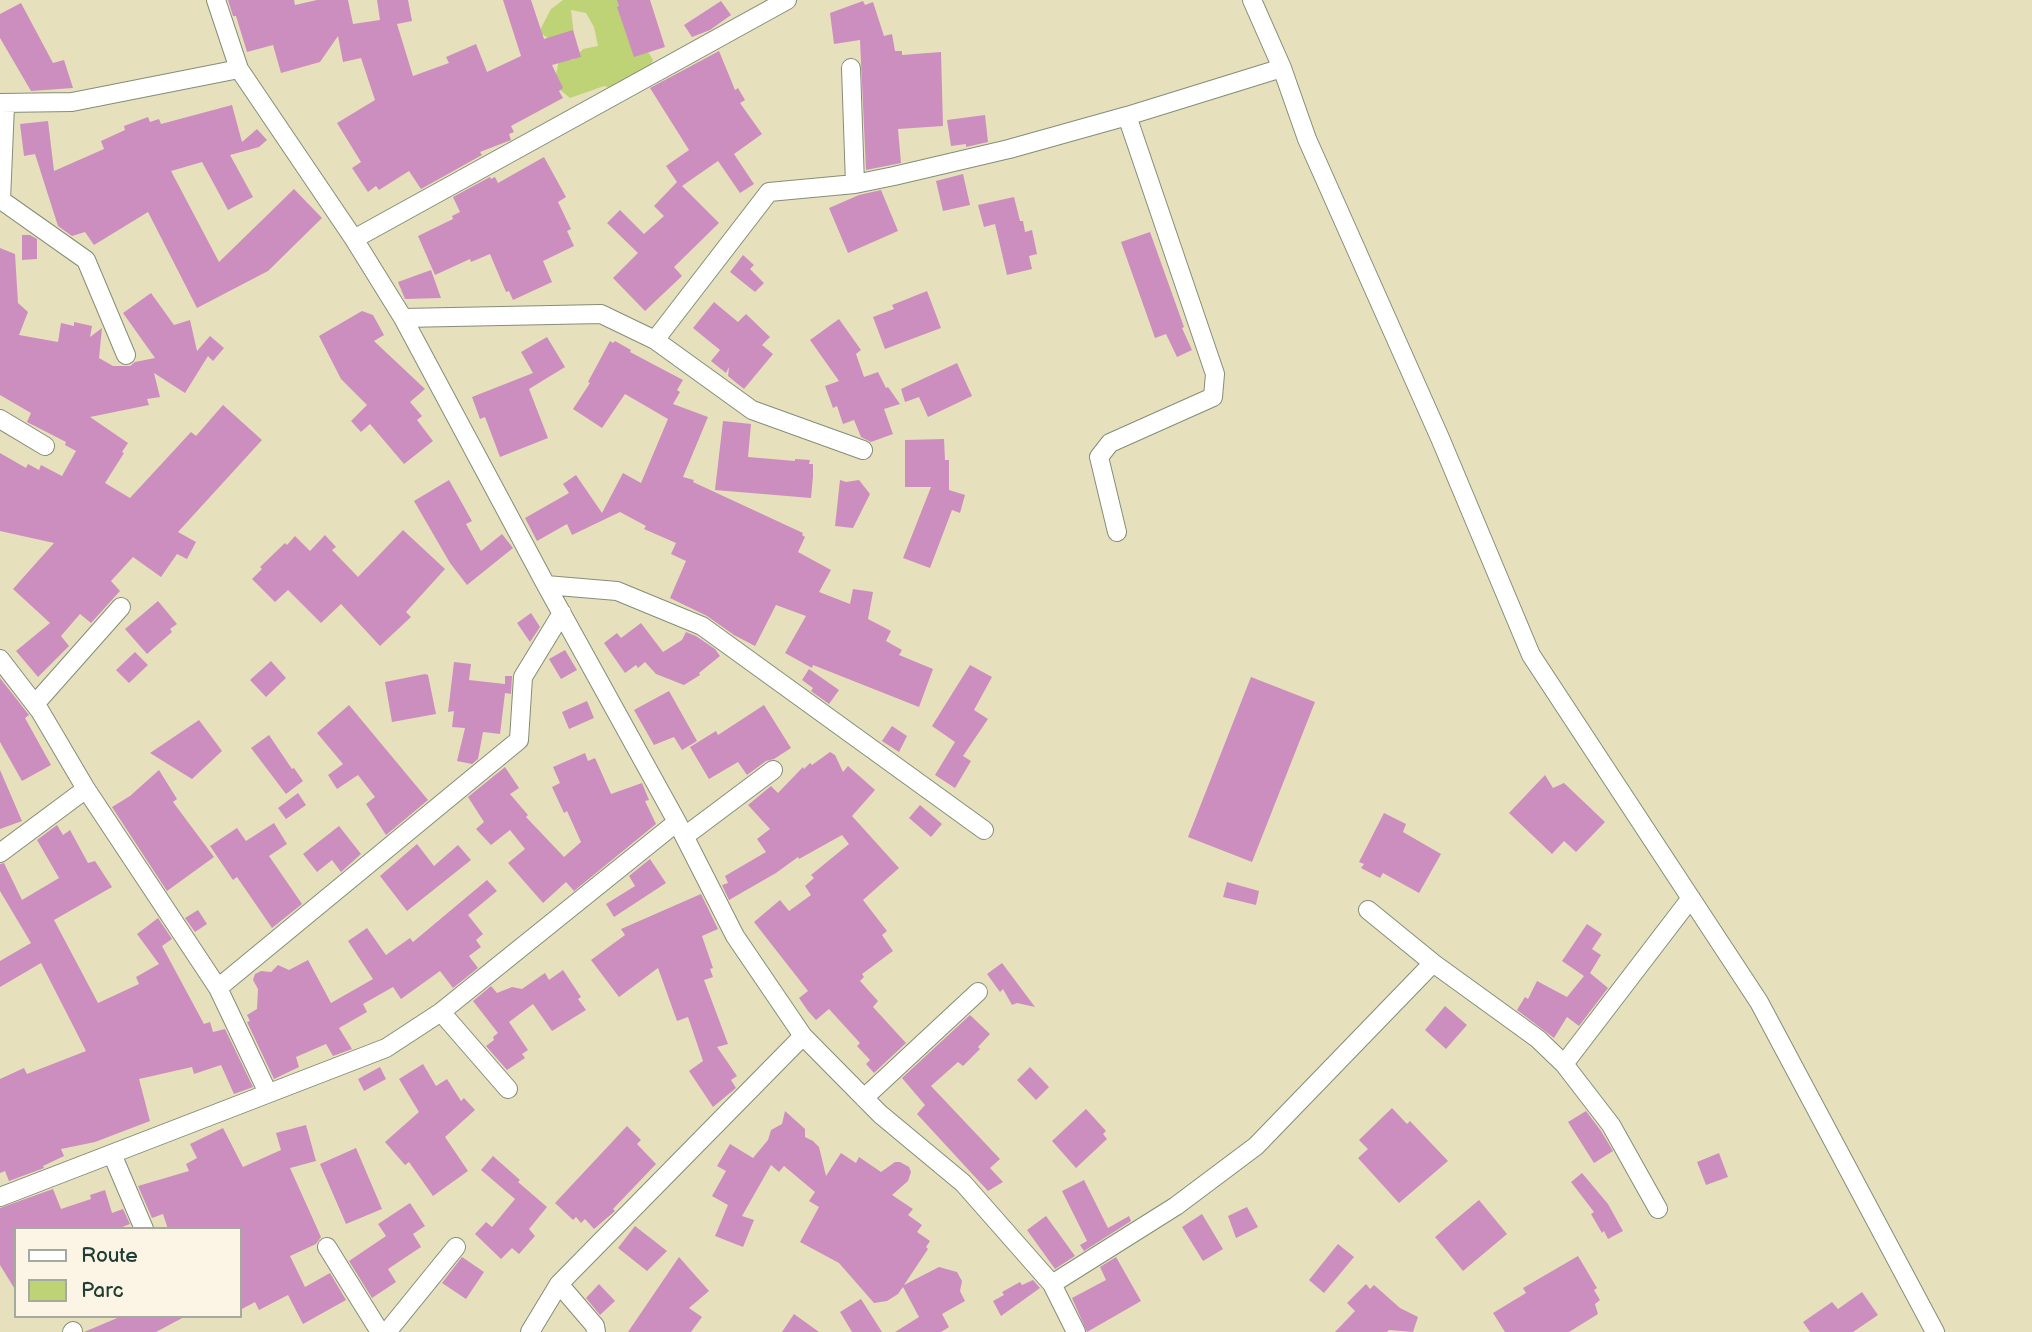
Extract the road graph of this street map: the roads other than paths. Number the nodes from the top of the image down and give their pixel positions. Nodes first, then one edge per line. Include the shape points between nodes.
1 (216, 0) edge
2 (787, 0) edge
3 (1252, 0) edge
4 (850, 68) dead end
5 (1282, 68) junction
6 (239, 69) junction
7 (3, 104) edge
8 (1127, 116) junction
9 (855, 184) junction
10 (354, 239) junction
11 (403, 318) junction
12 (655, 340) junction
13 (126, 355) dead end
14 (0, 418) edge
15 (45, 446) dead end
16 (863, 450) dead end
17 (1117, 532) dead end
18 (546, 585) junction
19 (121, 607) dead end
20 (562, 613) junction
21 (0, 659) edge
22 (35, 704) junction
23 (773, 770) dead end
24 (86, 789) junction
25 (681, 829) junction
26 (984, 830) dead end
27 (0, 853) edge
28 (1691, 898) junction
29 (1368, 910) dead end
30 (1433, 964) junction
31 (218, 988) junction
32 (978, 992) dead end
33 (441, 1012) junction
34 (803, 1036) junction
35 (1564, 1064) junction
36 (508, 1089) dead end
37 (268, 1094) junction
38 (864, 1098) junction
39 (112, 1154) junction
40 (0, 1197) edge
41 (1658, 1209) dead end
42 (143, 1227) edge
43 (327, 1247) dead end
44 (456, 1247) dead end
45 (559, 1284) junction
46 (1052, 1284) junction
47 (380, 1332) edge
48 (387, 1332) edge
49 (530, 1332) edge
50 (596, 1332) edge
51 (1076, 1332) edge
52 (1935, 1332) edge

1 - 6 street
2 - 10 street
3 - 5 street
4 - 9 street
5 - 8 street
5 - 28 street via 1307,139 1531,655
6 - 7 street via 72,103
6 - 10 street
7 - 13 street via 1,200 86,260
8 - 9 street
8 - 17 street via 1215,374 1213,397 1110,443 1099,457
9 - 12 street via 769,192
10 - 11 street
11 - 12 street via 601,314
11 - 18 street
12 - 16 street via 752,410
14 - 15 street
18 - 20 street
18 - 26 street via 617,591 702,626
19 - 22 street
20 - 25 street
20 - 31 street via 523,677 519,740
21 - 22 street
22 - 24 street
23 - 25 street
24 - 27 street
24 - 31 street
25 - 33 street
25 - 34 street via 735,936
28 - 35 street
28 - 52 street via 1759,1002
29 - 30 street
30 - 35 street via 1538,1039
30 - 46 street via 1256,1146 1176,1206
31 - 37 street
32 - 38 street
33 - 36 street
33 - 37 street via 386,1048
34 - 38 street
34 - 45 street
35 - 41 street via 1611,1125
37 - 39 street
38 - 46 street via 963,1183
39 - 40 street
39 - 42 street
43 - 47 street
44 - 48 street
45 - 49 street
45 - 50 street
46 - 51 street

